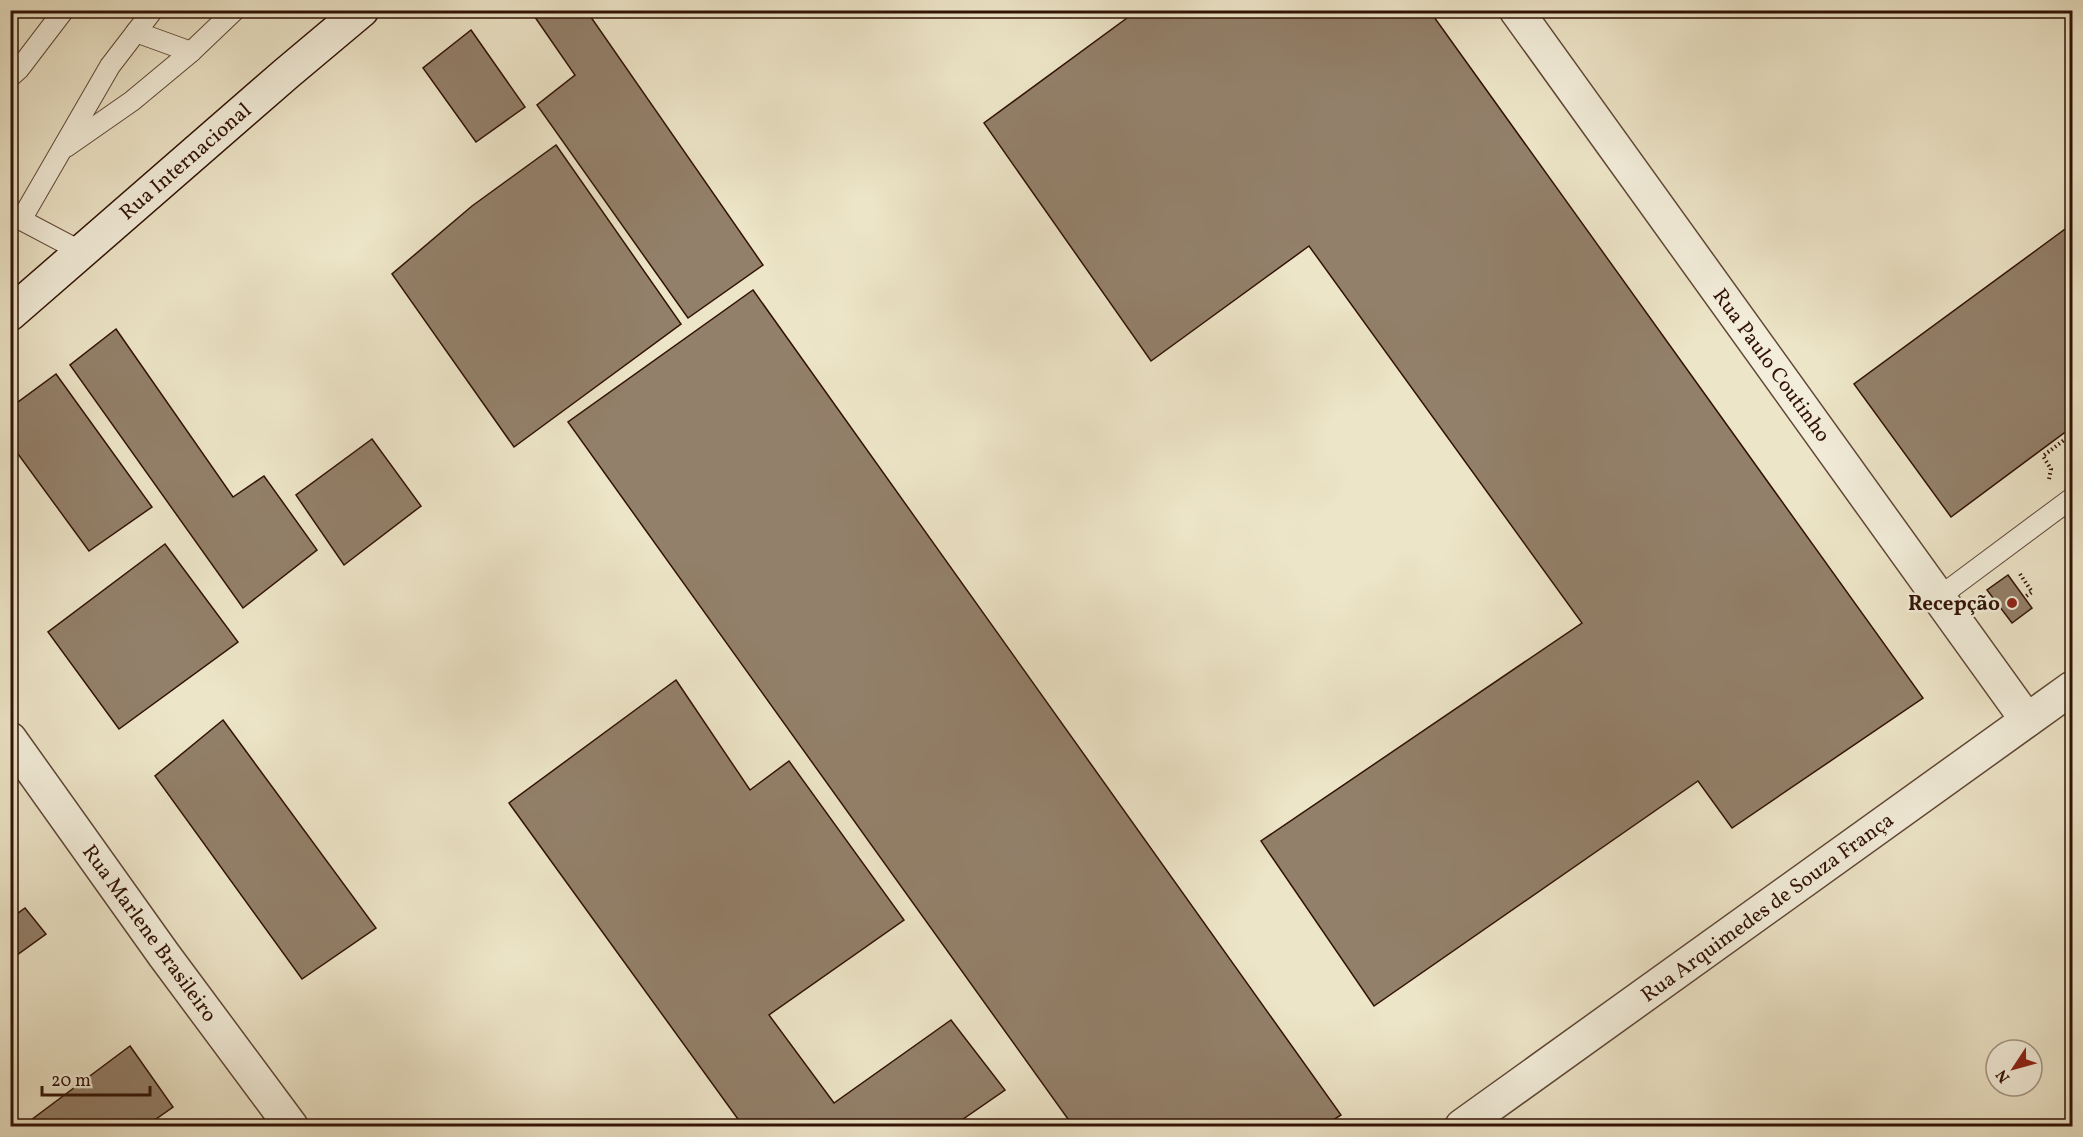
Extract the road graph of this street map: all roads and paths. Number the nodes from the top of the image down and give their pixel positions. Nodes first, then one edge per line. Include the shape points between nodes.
1 (64, 10) edge
2 (153, 10) edge
3 (235, 10) edge
4 (362, 10) edge
5 (1516, 10) edge
6 (136, 32) junction
7 (191, 52) junction
8 (10, 76) edge
9 (61, 150) junction
10 (16, 217) edge
11 (82, 252) junction
12 (10, 314) edge
13 (2073, 498) edge
14 (1939, 597) junction
15 (2073, 688) edge
16 (2027, 720) junction
17 (10, 739) edge
18 (291, 1126) edge
19 (1462, 1126) edge

1 - 8 lane via 20,69
2 - 6 lane
3 - 7 lane
4 - 11 street, Rua Internacional
5 - 14 street, Rua Paulo Coutinho
6 - 7 lane
6 - 9 lane via 110,66
7 - 9 lane via 132,101
9 - 10 lane
10 - 11 lane
11 - 12 street, Rua Internacional
13 - 14 lane
14 - 16 street, Rua Paulo Coutinho
15 - 16 street, Rua Arquimedes de Souza França
16 - 19 street, Rua Arquimedes de Souza França
17 - 18 street, Rua Marlene Brasileiro

